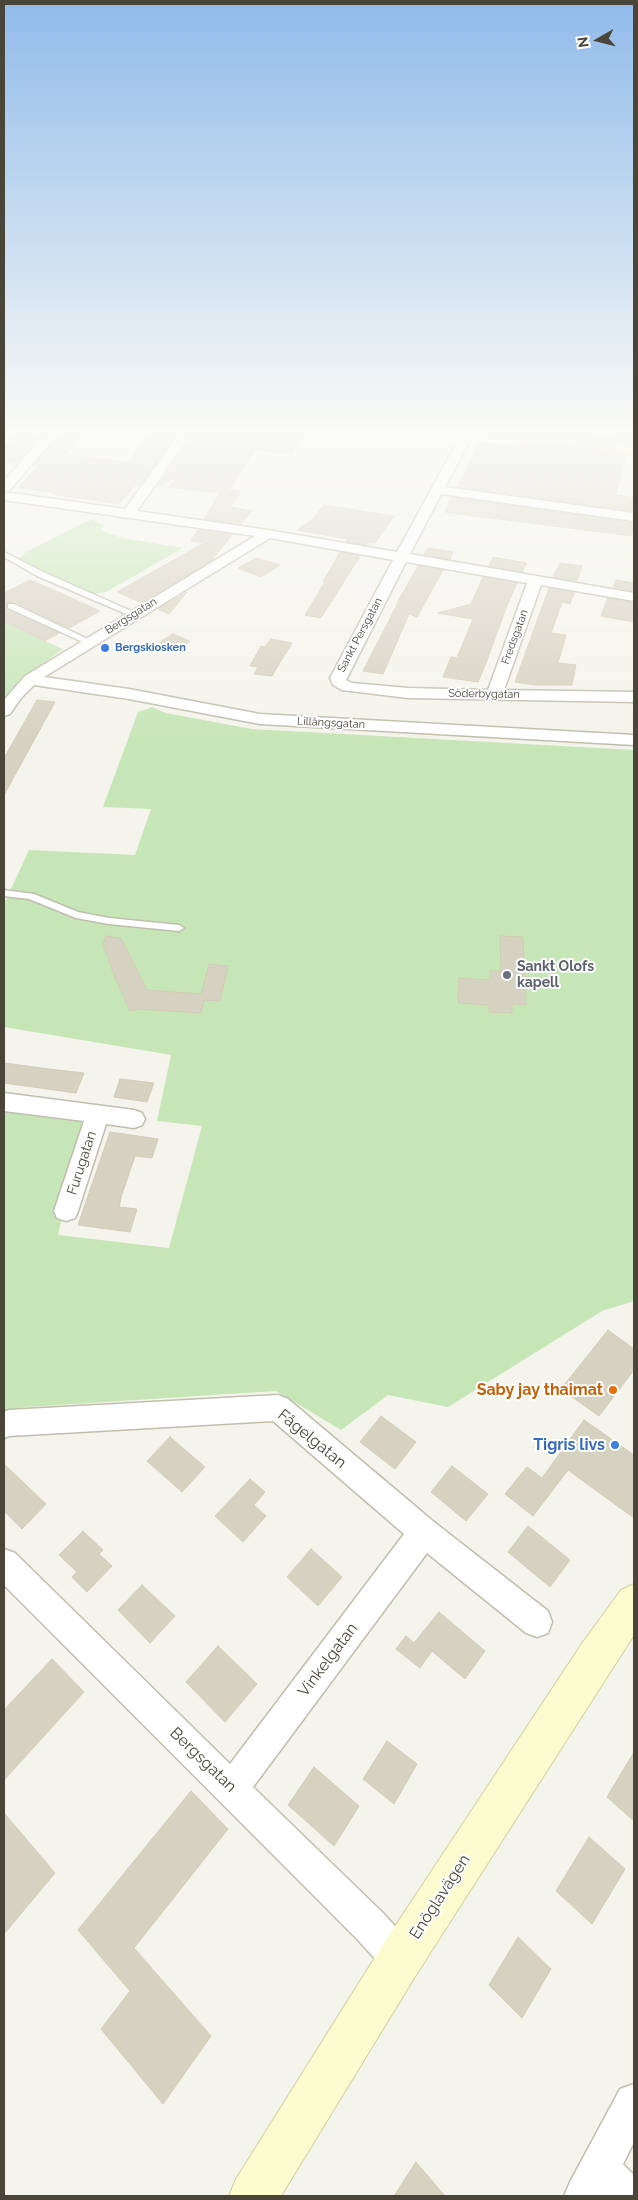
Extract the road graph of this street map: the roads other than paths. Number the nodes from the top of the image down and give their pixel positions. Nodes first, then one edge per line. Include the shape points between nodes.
1 (265, 536) edge
2 (278, 536) edge
3 (413, 536) edge
4 (4, 554) edge
5 (402, 557) junction
6 (535, 581) junction
7 (634, 597) edge
8 (11, 606) dead end
9 (134, 614) junction
10 (90, 642) junction
11 (338, 678) joint
12 (31, 679) junction
13 (494, 694) junction
14 (8, 696) edge
15 (634, 697) edge
16 (4, 711) edge
17 (634, 740) edge
18 (4, 893) edge
19 (179, 928) dead end
20 (4, 1102) edge
21 (98, 1114) junction
22 (134, 1119) dead end
23 (66, 1212) dead end
24 (4, 1425) edge
25 (424, 1532) junction
26 (4, 1564) edge
27 (634, 1603) edge
28 (537, 1622) dead end
29 (232, 1788) junction
30 (400, 1959) junction
31 (634, 2102) edge
32 (591, 2182) edge
33 (253, 2196) edge
34 (628, 2196) edge

1 - 9 street, Bergsgatan
2 - 5 street
3 - 5 street, Sankt Persgatan
4 - 9 lane via 40,574
5 - 6 street
5 - 11 street, Sankt Persgatan
6 - 7 street
6 - 13 street, Fredsgatan
8 - 10 lane
9 - 10 street, Bergsgatan
10 - 12 street, Bergsgatan
11 - 13 street, Söderbygatan via 348,686 408,693
12 - 14 street, Bergsgatan
12 - 17 street, Lillängsgatan via 260,719
13 - 15 street, Söderbygatan
14 - 16 street, Bergsgatan
18 - 19 lane via 31,896 76,915
20 - 21 street, Furugatan
21 - 22 street, Furugatan
21 - 23 street, Furugatan
24 - 25 street, Fågelgatan via 10,1422 278,1408
25 - 28 street, Fågelgatan
25 - 29 street, Vinkelgatan
26 - 29 street, Bergsgatan
27 - 30 street, Enöglavägen
29 - 30 street, Bergsgatan
30 - 33 street, Enöglavägen
31 - 32 street
32 - 34 street

